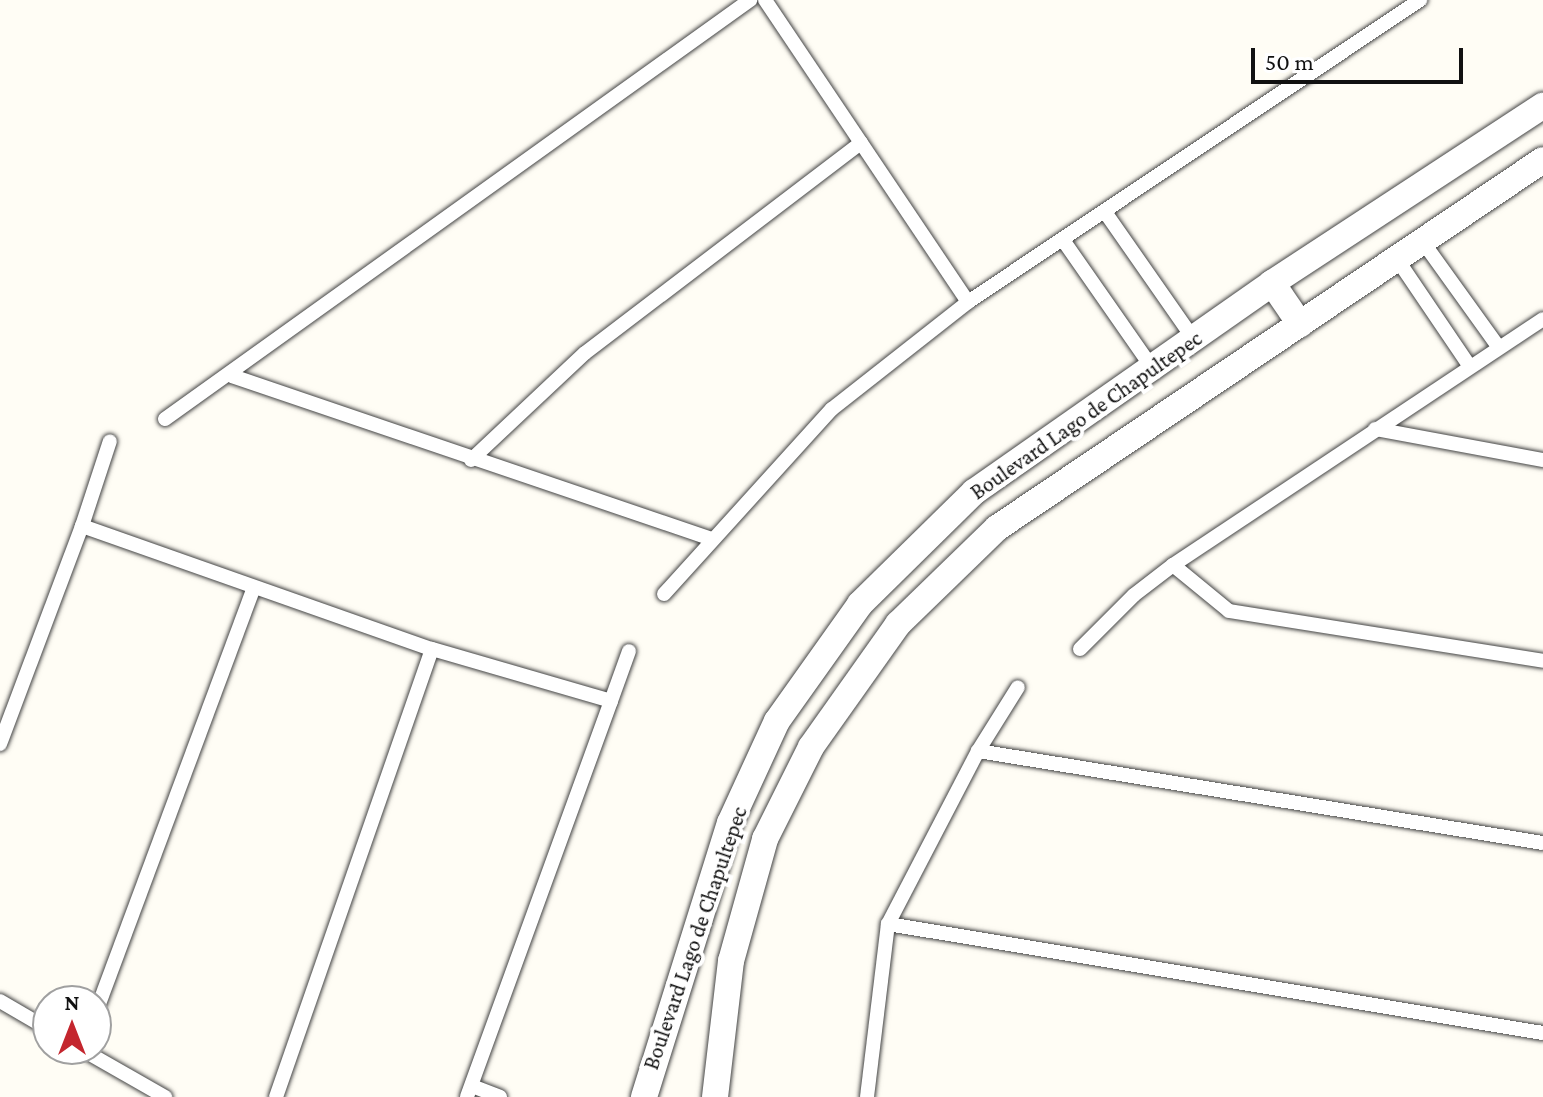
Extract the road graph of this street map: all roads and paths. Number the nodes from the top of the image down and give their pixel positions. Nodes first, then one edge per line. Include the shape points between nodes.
1 (750, 0) edge
2 (765, 0) edge
3 (1420, 0) edge
4 (1543, 106) edge
5 (861, 143) junction
6 (1543, 160) edge
7 (1105, 212) junction
8 (1063, 240) junction
9 (1423, 242) junction
10 (1397, 259) junction
11 (1272, 283) junction
12 (968, 302) junction
13 (1543, 319) edge
14 (1300, 324) junction
15 (1193, 338) junction
16 (1497, 345) junction
17 (1468, 364) junction
18 (1153, 369) junction
19 (232, 376) junction
20 (165, 419) dead end
21 (1375, 429) junction
22 (110, 441) dead end
23 (471, 460) junction
24 (1543, 460) edge
25 (82, 526) junction
26 (712, 539) junction
27 (1173, 565) junction
28 (254, 587) junction
29 (664, 594) dead end
30 (432, 649) junction
31 (1080, 649) dead end
32 (629, 651) dead end
33 (1543, 661) edge
34 (1018, 687) dead end
35 (611, 701) junction
36 (0, 744) edge
37 (978, 751) junction
38 (1543, 843) edge
39 (888, 924) junction
40 (106, 985) edge
41 (0, 1001) edge
42 (32, 1020) edge
43 (1543, 1033) edge
44 (110, 1065) edge
45 (470, 1091) edge
46 (643, 1096) edge
47 (165, 1097) edge
48 (276, 1097) edge
49 (500, 1097) edge
50 (715, 1097) edge
51 (867, 1097) edge

1 - 19 lane
2 - 5 lane
3 - 7 lane
4 - 11 street, Boulevard Lago de Chapultepec
5 - 12 lane
5 - 23 lane via 585,353
6 - 9 street, Boulevard Lago de Chapultepec
7 - 8 lane
7 - 15 lane
8 - 12 lane
8 - 18 lane
9 - 10 street, Boulevard Lago de Chapultepec
9 - 16 lane
10 - 14 street, Boulevard Lago de Chapultepec
10 - 17 lane
11 - 14 street
11 - 15 street, Boulevard Lago de Chapultepec
12 - 26 lane via 832,409
13 - 16 lane
14 - 50 street, Boulevard Lago de Chapultepec via 997,528 898,624 811,747 765,839 731,961
15 - 18 street, Boulevard Lago de Chapultepec
16 - 17 lane
17 - 21 lane
18 - 46 street, Boulevard Lago de Chapultepec via 974,492 850,617 777,721 730,823
19 - 20 lane
19 - 23 lane
21 - 24 lane
21 - 27 lane
22 - 25 lane
23 - 26 lane
25 - 28 lane
25 - 36 lane
26 - 29 lane
27 - 31 lane
27 - 33 lane via 1229,611
28 - 30 lane
28 - 40 lane
30 - 35 lane
30 - 48 lane
32 - 35 lane
34 - 37 lane
35 - 45 lane
37 - 38 lane
37 - 39 lane
39 - 43 lane
39 - 51 lane
41 - 42 lane
44 - 47 lane
45 - 49 lane

